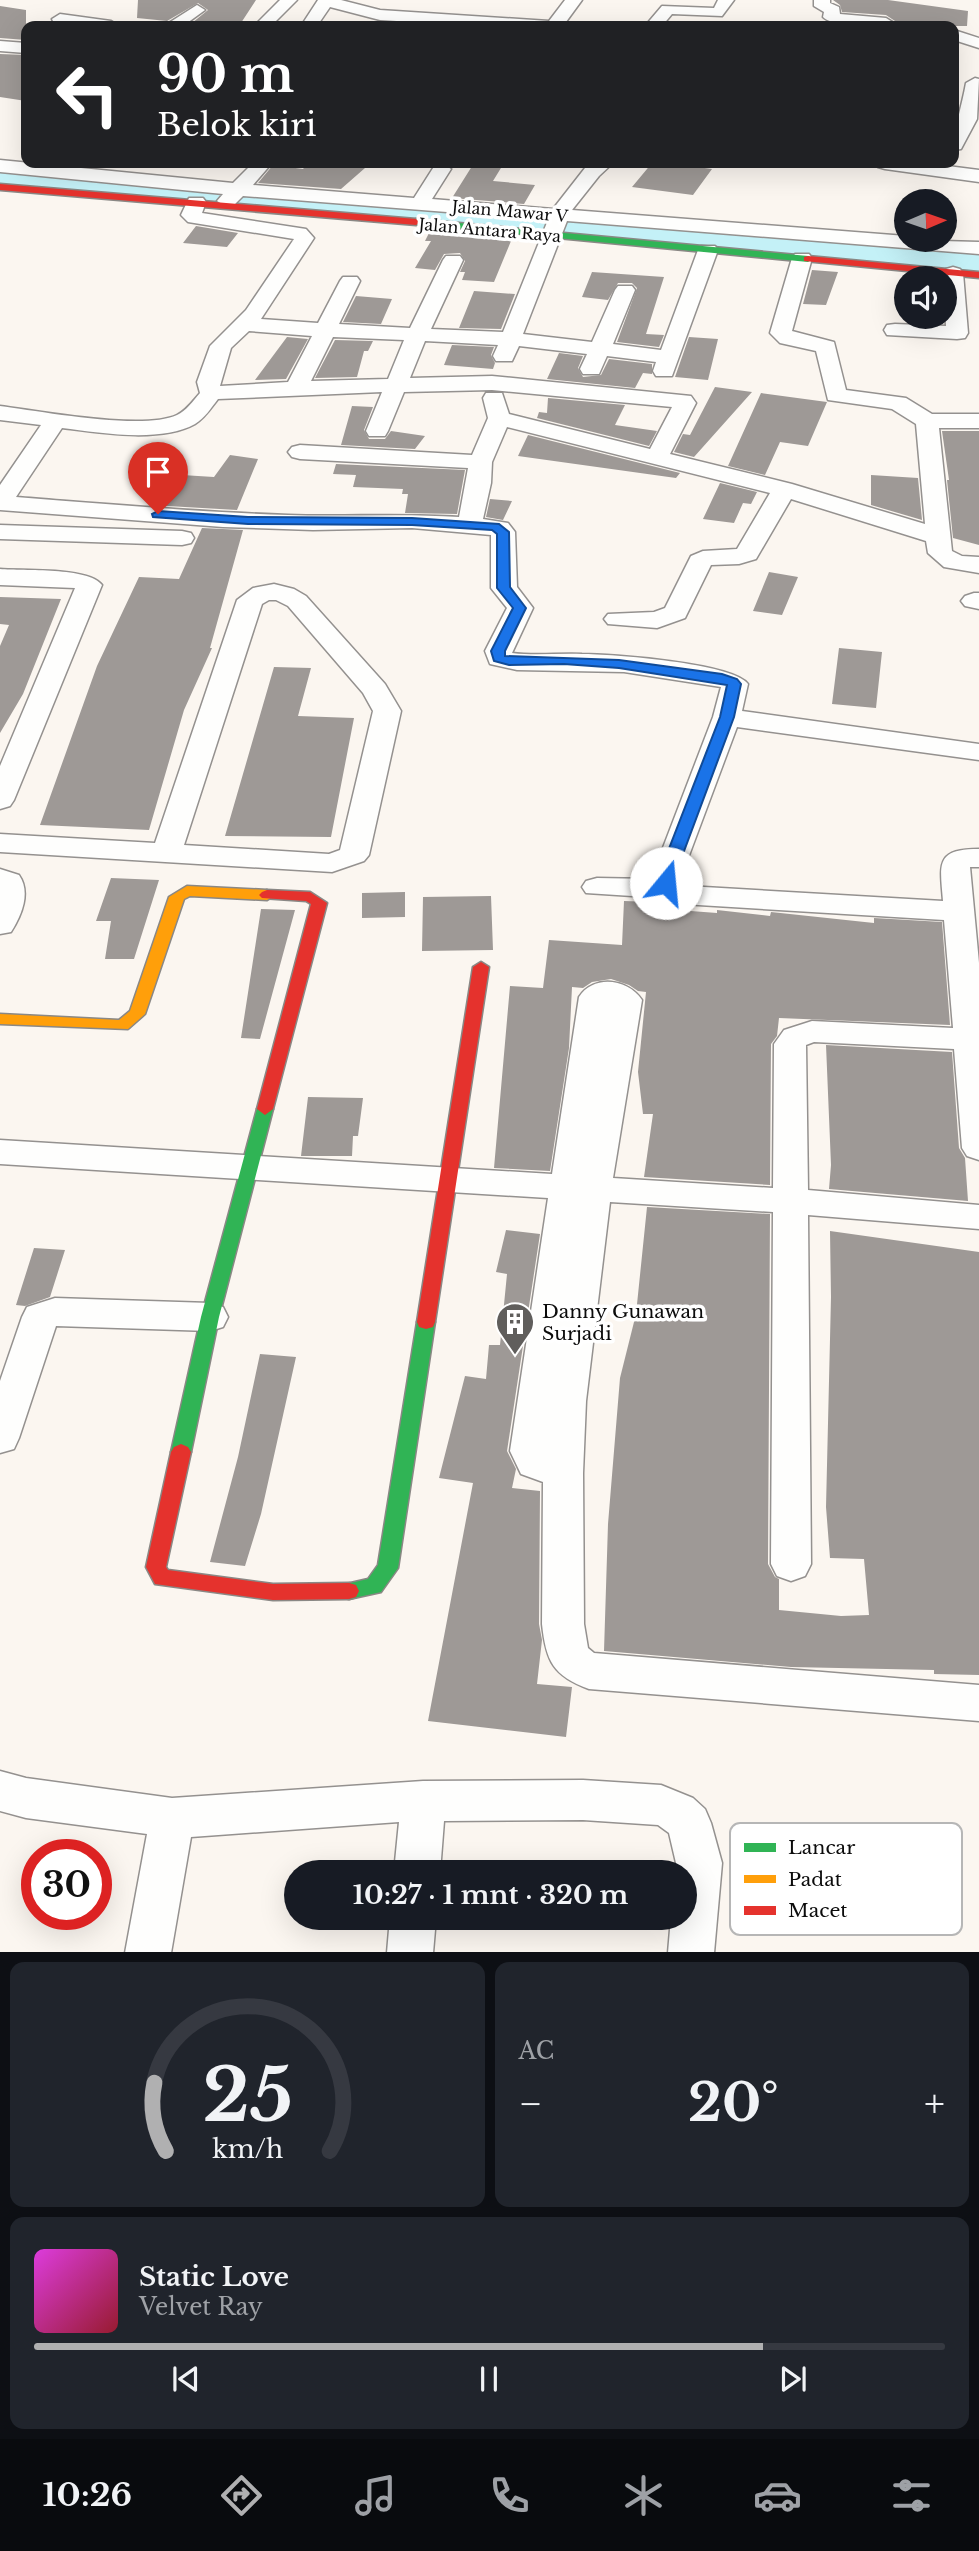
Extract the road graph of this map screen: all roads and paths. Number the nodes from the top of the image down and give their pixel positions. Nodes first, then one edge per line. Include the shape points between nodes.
1 (289, 0) edge
2 (327, 0) edge
3 (574, 0) edge
4 (726, 0) edge
5 (822, 0) edge
6 (347, 4) edge
7 (197, 10) dead end
8 (60, 19) dead end
9 (75, 21) edge
10 (180, 21) edge
11 (267, 21) edge
12 (312, 21) edge
13 (472, 21) edge
14 (558, 21) edge
15 (657, 21) edge
16 (859, 21) edge
17 (959, 37) edge
18 (979, 43) edge
19 (1, 47) edge
20 (21, 48) edge
21 (959, 81) edge
22 (977, 84) edge
23 (959, 136) edge
24 (0, 166) edge
25 (118, 168) edge
26 (258, 168) edge
27 (598, 168) edge
28 (936, 168) edge
29 (442, 169) dead end
30 (103, 177) junction
31 (965, 179) edge
32 (0, 187) edge
33 (230, 198) junction
34 (196, 202) junction
35 (419, 204) junction
36 (560, 215) junction
37 (552, 236) junction
38 (979, 248) edge
39 (708, 250) junction
40 (802, 258) junction
41 (453, 260) dead end
42 (894, 267) edge
43 (957, 273) edge
44 (979, 275) edge
45 (351, 281) dead end
46 (625, 290) dead end
47 (979, 313) edge
48 (957, 323) edge
49 (957, 323) edge
50 (243, 324) junction
51 (904, 329) edge
52 (324, 330) junction
53 (895, 330) dead end
54 (979, 334) edge
55 (417, 335) junction
56 (510, 339) junction
57 (597, 350) junction
58 (492, 383) junction
59 (396, 384) junction
60 (296, 388) junction
61 (582, 392) junction
62 (211, 393) junction
63 (0, 413) edge
64 (499, 418) junction
65 (57, 419) junction
66 (927, 421) junction
67 (979, 421) edge
68 (377, 431) dead end
69 (557, 431) junction
70 (300, 452) dead end
71 (656, 459) junction
72 (480, 462) junction
73 (784, 489) junction
74 (0, 503) edge
75 (470, 524) junction
76 (0, 532) edge
77 (937, 536) junction
78 (182, 538) dead end
79 (979, 565) edge
80 (0, 577) edge
81 (617, 619) dead end
82 (727, 717) junction
83 (979, 752) edge
84 (0, 800) edge
85 (0, 843) edge
86 (167, 851) junction
87 (979, 858) edge
88 (0, 878) edge
89 (597, 887) dead end
90 (668, 889) junction
91 (957, 911) junction
92 (0, 925) edge
93 (481, 967) dead end
94 (0, 1019) edge
95 (968, 1039) junction
96 (979, 1148) edge
97 (0, 1152) edge
98 (248, 1167) junction
99 (449, 1181) junction
100 (580, 1190) junction
101 (792, 1201) junction
102 (979, 1217) edge
103 (210, 1317) junction
104 (0, 1438) edge
105 (791, 1564) dead end
106 (979, 1703) edge
107 (0, 1791) edge
108 (423, 1801) junction
109 (173, 1818) junction
110 (417, 1860) edge
111 (412, 1930) edge
112 (148, 1952) edge
113 (410, 1952) edge
114 (691, 1952) edge

1 - 11 street
2 - 6 street
2 - 12 street
3 - 14 street
4 - 15 street via 716,13 668,9
5 - 16 street via 822,6 833,10 831,17
6 - 13 street via 407,17
7 - 10 street
8 - 9 street
17 - 18 street
19 - 20 street
21 - 22 street
22 - 23 street
24 - 30 street, Jalan Mawar V
25 - 30 street
26 - 33 street
27 - 36 street
28 - 31 street
29 - 35 street
30 - 33 street, Jalan Mawar V
32 - 34 street, Jalan Antara Raya
33 - 34 street, Jalan Antara Raya
33 - 35 street, Jalan Mawar V
33 - 37 street, Jalan Antara Raya
34 - 50 street via 191,215 195,218 299,233 304,238
35 - 36 street, Jalan Mawar V
36 - 37 street
36 - 38 street, Jalan Mawar V
37 - 39 street, Jalan Antara Raya
37 - 56 street
39 - 40 street, Jalan Antara Raya
39 - 57 street via 666,364
40 - 42 street, Jalan Antara Raya
40 - 66 street via 782,335 827,347 836,396 898,403
41 - 55 street
43 - 44 street, Jalan Antara Raya
45 - 52 street
46 - 57 street
47 - 48 street
49 - 54 street
50 - 52 street
50 - 62 street via 222,346 208,382
51 - 53 street
52 - 55 street
52 - 60 street
55 - 56 street
55 - 59 street
56 - 57 street
56 - 58 street
57 - 61 street
58 - 59 street
58 - 61 street
58 - 64 street
59 - 60 street
59 - 68 street
60 - 62 street
61 - 69 street
61 - 71 street via 685,402
62 - 65 street via 190,417 164,426
63 - 65 street
64 - 69 street
64 - 72 street
65 - 74 street
66 - 67 street
66 - 77 street
69 - 71 street
70 - 72 street
71 - 73 street
72 - 75 street
73 - 77 street
73 - 81 street via 747,554 700,561 676,613 657,620
74 - 75 street via 223,520
75 - 82 street via 495,526 503,532 504,588 520,605 498,651 499,658 606,663 722,678 734,684
76 - 78 street
77 - 79 street via 940,553 950,561
80 - 84 street via 89,585
82 - 83 street
82 - 90 street via 666,877
85 - 86 street
86 - 86 street via 250,600 266,592 287,594 375,690 387,711 354,855 332,863
87 - 91 street via 961,858 955,864
88 - 92 street via 10,886
89 - 90 street
90 - 91 street via 682,895
91 - 95 street
93 - 99 street
94 - 98 street via 109,1026 130,1021 137,1014 177,897 187,891 316,900 319,903 287,1033
95 - 96 street
95 - 101 street via 812,1031 795,1037 790,1044
97 - 98 street
98 - 99 street
98 - 103 street
99 - 100 street
99 - 103 street via 388,1568 374,1586 317,1593 170,1581 159,1575 156,1567
100 - 100 street via 595,997 609,991 626,1000
100 - 101 street
100 - 106 street via 546,1345 529,1451 535,1462 563,1473 563,1625 572,1663 603,1672
101 - 102 street
101 - 105 street
103 - 104 street via 47,1313 36,1323
107 - 109 street
108 - 109 street
108 - 110 street
108 - 114 street via 583,1800 662,1805 677,1812 689,1823 699,1863
109 - 112 street
111 - 113 street

